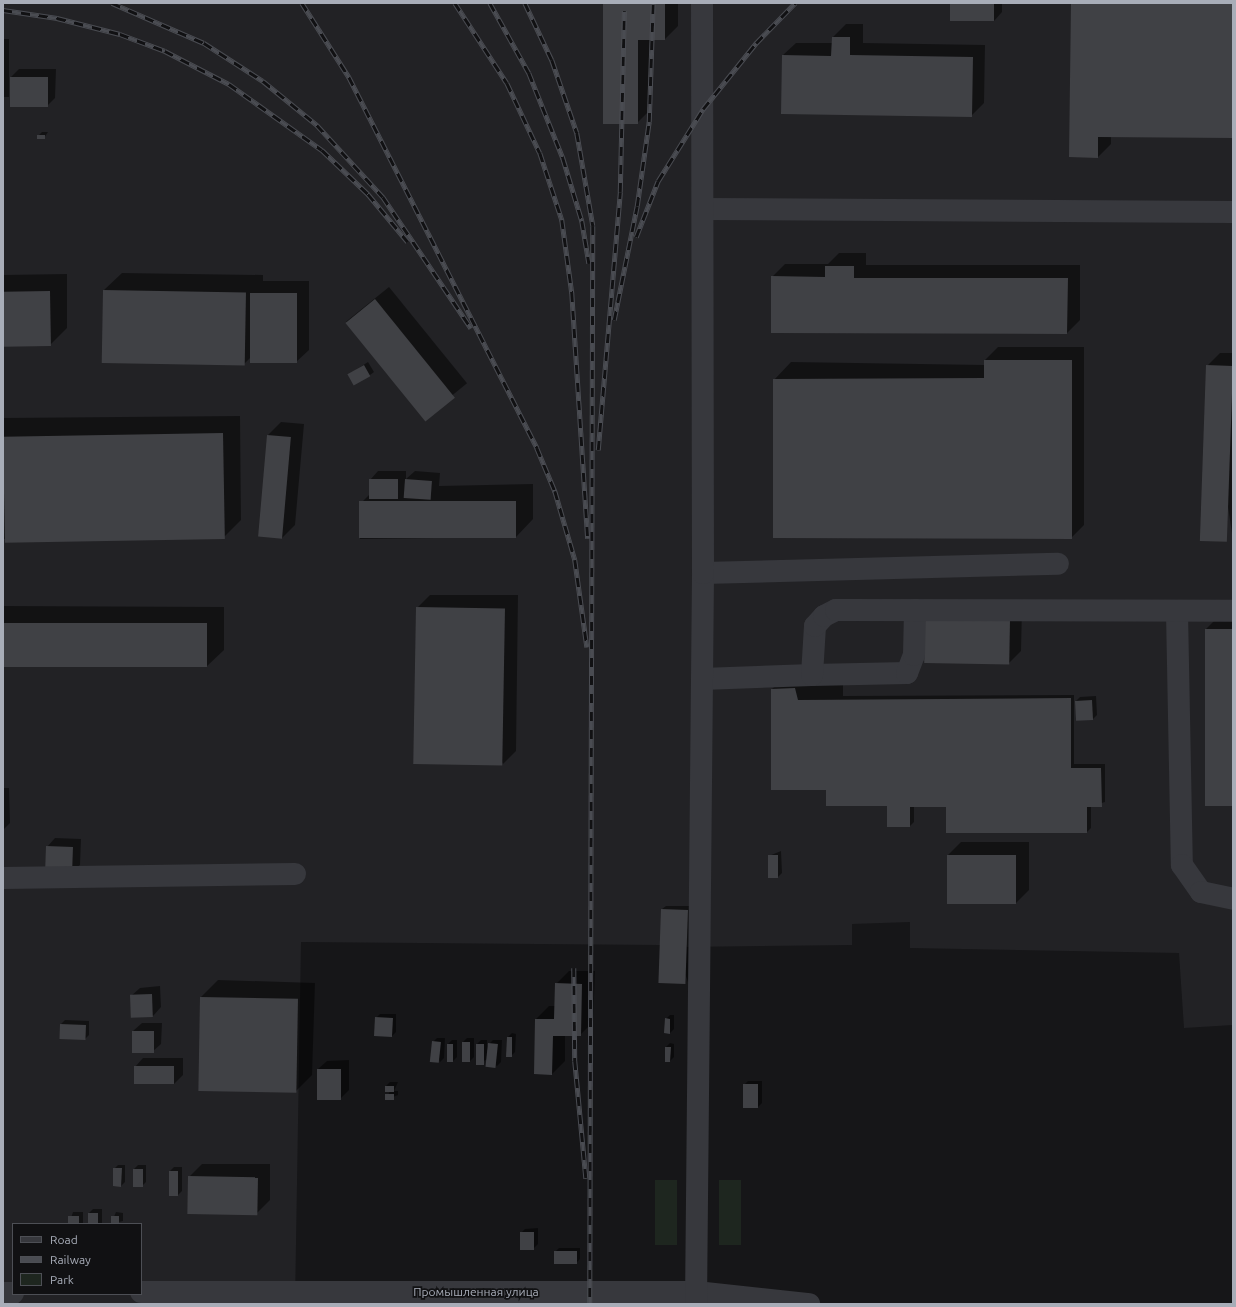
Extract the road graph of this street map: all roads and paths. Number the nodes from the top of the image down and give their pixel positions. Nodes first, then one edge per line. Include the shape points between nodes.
1 (702, 3) edge
2 (703, 209) junction
3 (1233, 212) edge
4 (1058, 564) dead end
5 (703, 573) junction
6 (914, 610) junction
7 (1233, 611) edge
8 (1177, 612) junction
9 (812, 675) junction
10 (702, 679) junction
11 (295, 874) dead end
12 (3, 878) edge
13 (1233, 899) edge
14 (142, 1292) edge
15 (341, 1298) edge
16 (696, 1298) edge
17 (809, 1304) edge

1 - 2 street
2 - 3 street
2 - 5 street
4 - 5 street
5 - 10 street
6 - 8 street
6 - 9 street via 836,610 824,616 814,633
6 - 9 street via 914,655 907,673
7 - 8 street
8 - 13 street via 1182,866 1201,892
9 - 10 street
10 - 16 street
11 - 12 street
14 - 15 street, Промышленная улица
15 - 16 street, Промышленная улица
16 - 17 street, Промышленная улица

